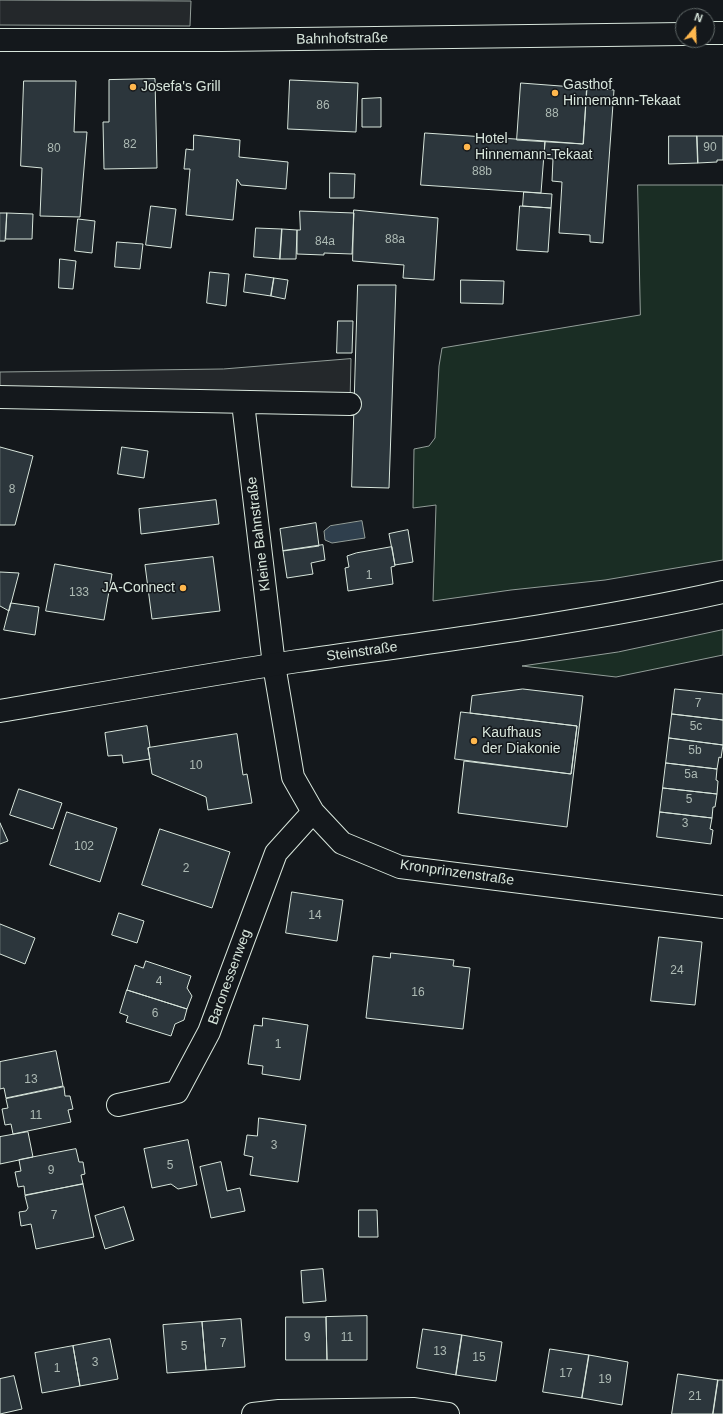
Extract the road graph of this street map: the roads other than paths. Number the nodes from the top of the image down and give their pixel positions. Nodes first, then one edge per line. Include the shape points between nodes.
1 (675, 34) edge
2 (0, 40) edge
3 (0, 397) edge
4 (243, 403) junction
5 (350, 404) dead end
6 (723, 592) edge
7 (274, 665) junction
8 (0, 711) edge
9 (313, 812) junction
10 (723, 907) edge
11 (118, 1105) dead end
12 (253, 1414) edge
13 (448, 1414) edge

1 - 2 street, Bahnhofstraße
3 - 4 street
4 - 5 street
4 - 7 street, Kleine Bahnstraße
6 - 7 street, Steinstraße via 637,610
7 - 8 street, Steinstraße
7 - 9 street, Kronprinzenstraße via 293,777
9 - 10 street, Kronprinzenstraße via 342,843 400,867
9 - 11 street, Baronessenweg via 276,853 209,1032 177,1092
12 - 13 street via 279,1411 413,1409

